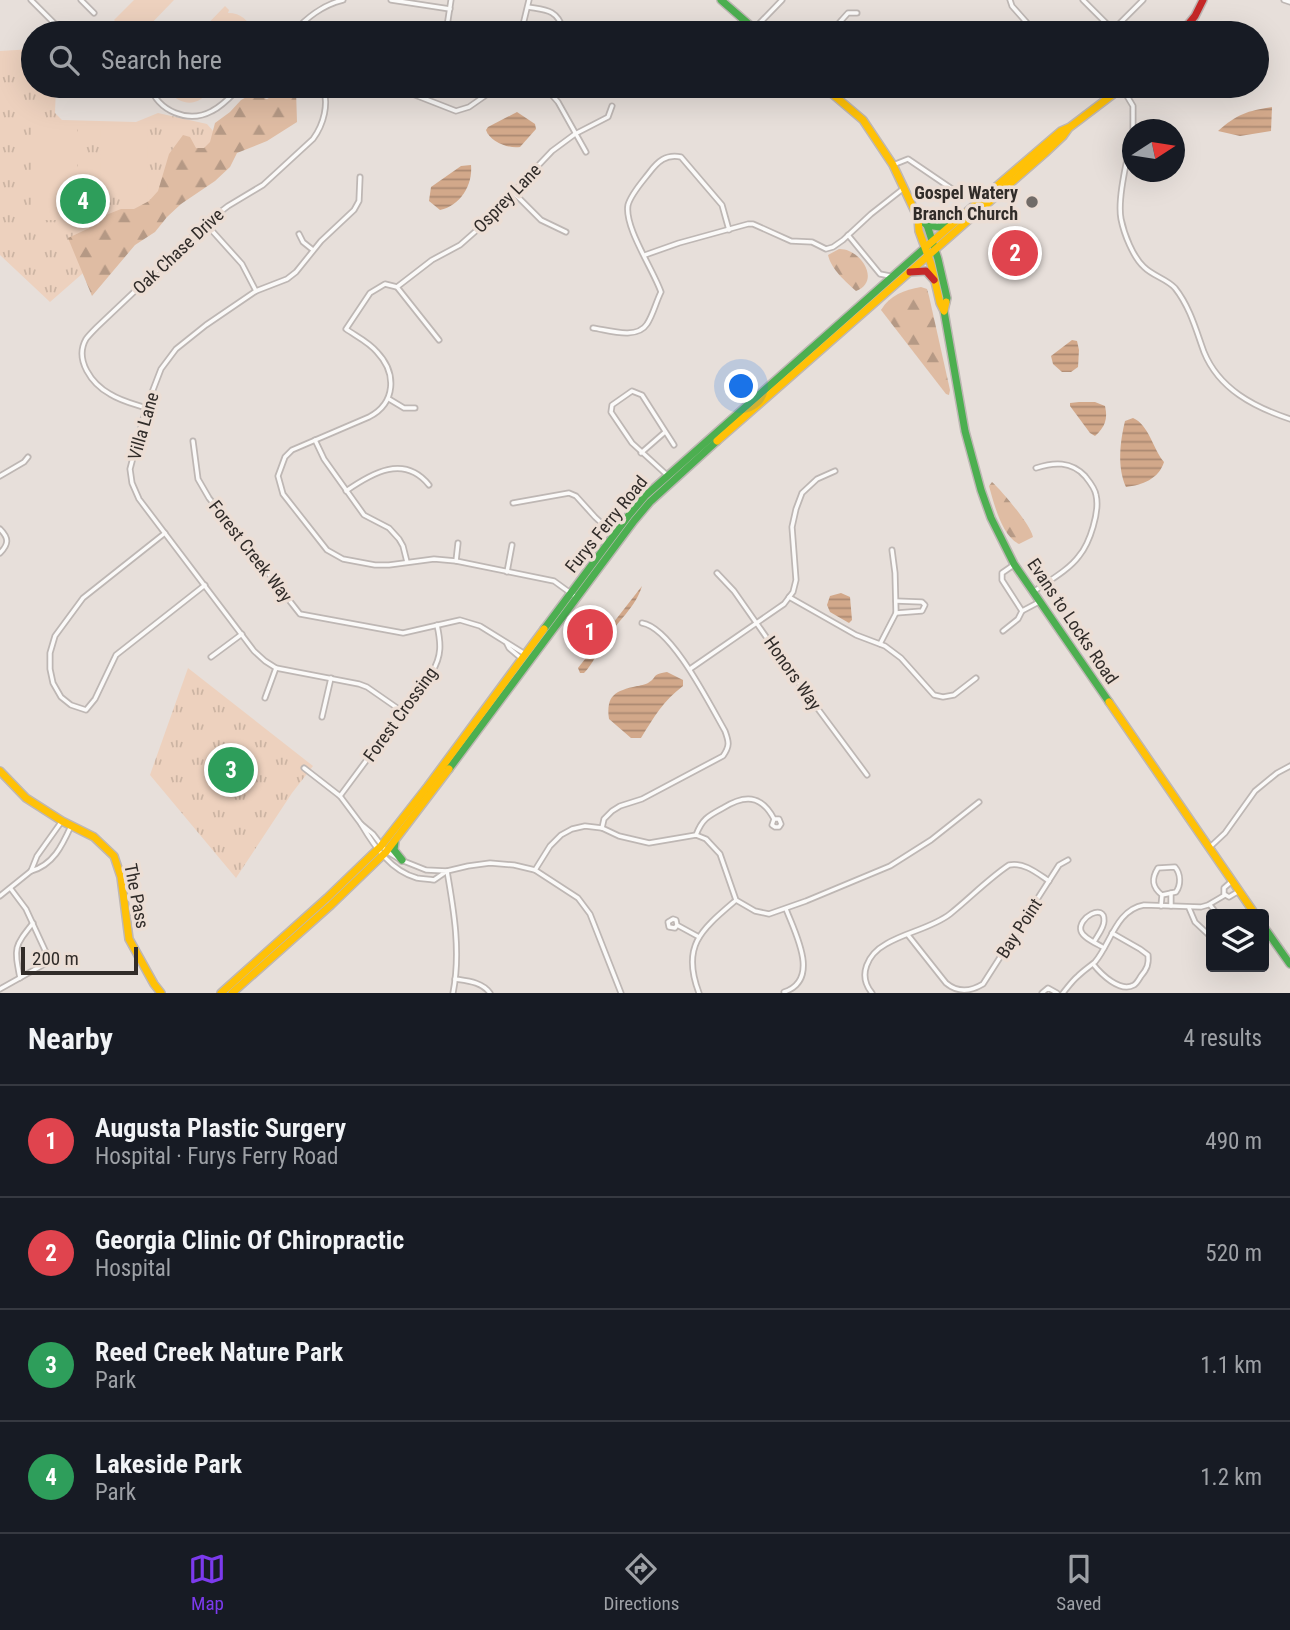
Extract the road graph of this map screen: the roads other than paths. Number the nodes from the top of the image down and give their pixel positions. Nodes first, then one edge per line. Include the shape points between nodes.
1 (31, 0) edge
2 (81, 0) edge
3 (343, 0) edge
4 (391, 0) edge
5 (451, 0) edge
6 (529, 0) edge
7 (720, 0) edge
8 (782, 0) edge
9 (1010, 0) edge
10 (1083, 0) edge
11 (1143, 0) edge
12 (1203, 0) edge
13 (1284, 0) edge
14 (1290, 2) edge
15 (528, 7) junction
16 (450, 9) junction
17 (94, 13) dead end
18 (857, 13) dead end
19 (52, 21) edge
20 (305, 21) edge
21 (448, 21) edge
22 (524, 21) edge
23 (560, 21) edge
24 (744, 21) edge
25 (764, 21) edge
26 (841, 21) edge
27 (1025, 21) edge
28 (1101, 21) edge
29 (1122, 21) edge
30 (1191, 21) edge
31 (156, 98) edge
32 (228, 98) edge
33 (326, 98) edge
34 (423, 98) edge
35 (482, 98) edge
36 (554, 98) edge
37 (837, 98) edge
38 (1107, 98) edge
39 (1129, 98) edge
40 (612, 106) dead end
41 (1133, 119) edge
42 (1070, 127) junction
43 (575, 134) junction
44 (586, 152) dead end
45 (893, 164) junction
46 (360, 177) dead end
47 (1124, 182) edge
48 (904, 188) junction
49 (513, 192) junction
50 (958, 193) dead end
51 (918, 218) junction
52 (955, 221) junction
53 (206, 224) junction
54 (927, 225) junction
55 (729, 230) junction
56 (566, 232) dead end
57 (299, 234) dead end
58 (848, 235) junction
59 (932, 241) junction
60 (925, 247) junction
61 (313, 250) junction
62 (935, 250) junction
63 (645, 255) junction
64 (928, 256) junction
65 (910, 272) junction
66 (880, 274) junction
67 (893, 276) junction
68 (936, 282) junction
69 (397, 287) junction
70 (880, 288) junction
71 (256, 291) junction
72 (944, 311) junction
73 (593, 328) dead end
74 (439, 340) dead end
75 (388, 399) junction
76 (146, 408) junction
77 (415, 408) dead end
78 (1290, 419) edge
79 (666, 432) junction
80 (315, 440) junction
81 (193, 441) dead end
82 (674, 445) dead end
83 (641, 453) junction
84 (28, 457) dead end
85 (1036, 468) dead end
86 (835, 471) dead end
87 (0, 475) edge
88 (667, 475) junction
89 (429, 485) dead end
90 (346, 491) junction
91 (513, 503) dead end
92 (0, 530) edge
93 (166, 533) junction
94 (614, 535) junction
95 (458, 543) dead end
96 (512, 545) dead end
97 (892, 550) dead end
98 (0, 553) edge
99 (456, 561) junction
100 (407, 562) junction
101 (1015, 564) junction
102 (507, 572) junction
103 (717, 573) dead end
104 (205, 585) junction
105 (1032, 592) junction
106 (573, 594) junction
107 (789, 597) junction
108 (896, 601) junction
109 (1039, 602) junction
110 (1022, 611) junction
111 (896, 613) junction
112 (642, 623) dead end
113 (757, 623) junction
114 (437, 625) junction
115 (1003, 631) dead end
116 (242, 634) junction
117 (880, 644) junction
118 (211, 657) dead end
119 (524, 657) junction
120 (276, 668) junction
121 (690, 668) junction
122 (331, 678) junction
123 (976, 678) dead end
124 (265, 698) dead end
125 (403, 712) junction
126 (322, 717) dead end
127 (1290, 766) edge
128 (304, 768) dead end
129 (0, 771) edge
130 (867, 775) dead end
131 (340, 796) junction
132 (979, 802) dead end
133 (774, 819) dead end
134 (62, 821) junction
135 (71, 826) junction
136 (602, 828) junction
137 (696, 835) junction
138 (395, 840) junction
139 (1209, 848) junction
140 (382, 850) junction
141 (402, 860) junction
142 (1068, 860) dead end
143 (422, 869) junction
144 (535, 870) junction
145 (31, 871) junction
146 (447, 871) junction
147 (420, 878) junction
148 (1049, 881) junction
149 (1232, 881) junction
150 (11, 889) junction
151 (1239, 891) junction
152 (1171, 893) junction
153 (1162, 895) junction
154 (1225, 895) junction
155 (0, 896) edge
156 (736, 900) junction
157 (1210, 904) junction
158 (1161, 906) junction
159 (1171, 906) junction
160 (1189, 908) junction
161 (786, 909) junction
162 (1214, 909) edge
163 (1252, 909) edge
164 (33, 923) junction
165 (677, 925) dead end
166 (1206, 932) edge
167 (1112, 933) junction
168 (1269, 934) edge
169 (908, 935) junction
170 (699, 937) junction
171 (287, 939) junction
172 (1094, 942) junction
173 (1104, 947) junction
174 (1093, 963) junction
175 (1290, 964) edge
176 (21, 979) junction
177 (456, 979) junction
178 (0, 989) edge
179 (784, 992) edge
180 (965, 992) edge
181 (161, 993) edge
182 (221, 993) edge
183 (232, 993) edge
184 (453, 993) edge
185 (489, 993) edge
186 (621, 993) edge
187 (699, 993) edge
188 (872, 993) edge
189 (1042, 993) edge
190 (1057, 993) edge
191 (1063, 993) edge

1 - 19 street
2 - 17 street
3 - 20 street
4 - 16 street
5 - 16 street
6 - 15 street
7 - 24 main road
8 - 25 street
9 - 27 street
10 - 28 street
11 - 29 street
12 - 30 main road
13 - 14 street
15 - 22 street
15 - 23 street via 550,11
16 - 21 street
18 - 26 street via 848,13
31 - 32 street via 181,115 194,116 216,110
33 - 53 street, Oak Chase Drive via 320,130 313,139 263,185
34 - 35 street via 456,111
36 - 43 street
37 - 45 main road, Evans to Locks Road via 863,120
38 - 42 main road, Furys Ferry Road
39 - 41 street
40 - 43 street, Osprey Lane via 608,117
42 - 52 main road, Furys Ferry Road
42 - 62 main road, Furys Ferry Road
43 - 44 street
43 - 49 street, Osprey Lane
45 - 48 main road, Evans to Locks Road
45 - 50 street via 908,159
46 - 61 street, Villa Lane via 354,210
47 - 78 street via 1120,216 1127,239 1143,267 1174,286 1192,315 1218,377 1248,401
48 - 51 main road, Evans to Locks Road
48 - 58 street
49 - 56 street via 541,220
49 - 69 street, Osprey Lane via 460,245
51 - 54 main road, Evans to Locks Road
51 - 60 main road, Evans to Locks Road
52 - 54 main road via 940,227
52 - 59 main road, Furys Ferry Road
53 - 71 street via 242,264
53 - 76 street, Oak Chase Drive via 86,339 82,355 87,372 103,390
54 - 59 main road, Evans to Locks Road
55 - 58 street via 753,224 791,241 826,248
55 - 63 street
55 - 63 street via 722,205 681,157 671,155 654,167 628,203 629,224
57 - 61 street
58 - 66 street
59 - 60 main road, Furys Ferry Road
59 - 62 main road, Evans to Locks Road
60 - 64 main road, Evans to Locks Road
60 - 67 main road, Furys Ferry Road
61 - 71 street, Villa Lane via 287,279
62 - 64 main road, Furys Ferry Road
62 - 72 main road, Evans to Locks Road via 947,298
63 - 73 street via 661,292 646,327 632,333
64 - 65 main road, Furys Ferry Road
64 - 68 main road, Evans to Locks Road
65 - 68 main road via 926,271
65 - 106 main road, Furys Ferry Road via 650,502
66 - 67 street
66 - 70 street
67 - 70 main road, Furys Ferry Road
68 - 72 main road, Evans to Locks Road
69 - 74 street
69 - 75 street, Osprey Lane via 385,284 370,293 346,329 384,360 390,383
70 - 88 main road, Furys Ferry Road
71 - 76 street, Villa Lane via 176,349 161,369
72 - 101 main road, Evans to Locks Road via 975,470 988,510
75 - 77 street
75 - 80 street via 379,412
76 - 93 street, Villa Lane via 130,469 132,483
79 - 82 street
79 - 83 street
79 - 83 street via 638,392 614,402 611,412
80 - 90 street
80 - 100 street via 285,457 278,476 283,494 327,550 343,559 374,565
81 - 114 street, Forest Creek Way via 198,479 209,498 300,614 403,633
83 - 88 street
84 - 87 street
85 - 105 street via 1070,466 1080,471 1097,495 1090,536 1079,556
86 - 107 street via 817,479 796,509 792,527 796,580
88 - 94 main road, Furys Ferry Road
89 - 90 street via 411,471 393,469 373,474
90 - 100 street via 364,515 399,539
91 - 94 street via 569,493
92 - 98 street via 7,543
93 - 104 street, Villa Lane
93 - 104 street via 83,598 55,636 51,676 61,696 86,710 116,655
94 - 106 main road, Furys Ferry Road
95 - 99 street
96 - 102 street
97 - 108 street
99 - 100 street
99 - 102 street
101 - 105 main road, Evans to Locks Road
101 - 110 street via 1002,573 1002,580
102 - 106 street via 554,580
103 - 113 street, Honors Way
104 - 116 street, Villa Lane
105 - 109 main road, Evans to Locks Road
106 - 119 main road, Furys Ferry Road
106 - 138 main road, Furys Ferry Road
107 - 113 street
107 - 117 street
108 - 111 street
108 - 111 street via 925,606 922,611
109 - 110 street
109 - 139 main road, Evans to Locks Road
110 - 115 street
111 - 117 street
112 - 121 street via 650,624
113 - 121 street
113 - 130 street, Honors Way
114 - 119 street, Forest Creek Way via 460,620 480,626
114 - 125 street, Forest Crossing via 441,648 437,664
116 - 118 street
116 - 120 street, Villa Lane via 254,651
117 - 123 street via 901,658 934,695 954,695
119 - 140 main road, Furys Ferry Road
120 - 122 street
120 - 124 street
121 - 136 street via 725,731 729,748 723,756 612,811
122 - 125 street via 367,687
122 - 126 street
125 - 131 street, Forest Crossing
127 - 139 street via 1255,792 1226,833
128 - 131 street
129 - 134 main road, The Pass via 26,798
131 - 140 street
132 - 161 street via 890,866
133 - 137 street via 762,805 745,798 704,819
134 - 135 main road, The Pass
134 - 145 street
135 - 145 street via 52,859
135 - 181 main road, The Pass via 94,837 114,856 129,939
136 - 137 street via 649,843
136 - 144 street via 585,826 561,835
137 - 156 street via 720,854
138 - 140 main road, Furys Ferry Road
138 - 141 main road via 394,850
139 - 149 main road, Evans to Locks Road
140 - 141 street
140 - 147 street via 397,868
140 - 171 main road, Furys Ferry Road
141 - 143 street
142 - 148 street, Bay Point
143 - 146 street
143 - 147 street
144 - 146 street via 490,863
144 - 186 street via 578,898 590,914
145 - 150 street
146 - 147 street via 434,880
146 - 177 street via 456,933
148 - 169 street via 1017,863 1009,865 949,915
148 - 180 street, Bay Point via 983,984
149 - 151 main road, Evans to Locks Road
149 - 154 street via 1223,890
150 - 155 street
150 - 164 street
151 - 154 street
151 - 163 main road, Evans to Locks Road
152 - 153 street
152 - 153 street via 1179,887 1177,870 1158,868 1153,886
152 - 159 street
153 - 158 street
154 - 157 street
156 - 161 street via 769,914
156 - 170 street
157 - 160 street
157 - 162 street
158 - 159 street
158 - 167 street via 1136,906
159 - 160 street
160 - 166 street
161 - 179 street via 804,969 794,988
164 - 176 street via 17,943
164 - 176 street via 50,961
165 - 170 street
167 - 173 street
167 - 174 street via 1148,955 1144,972 1135,985 1121,988
168 - 175 main road
169 - 180 street, Bay Point via 946,983
169 - 188 street via 887,943 869,960 864,972
170 - 187 street via 692,962
171 - 182 main road, Furys Ferry Road
171 - 183 main road, Furys Ferry Road
172 - 172 street via 1081,930 1093,912 1105,919
172 - 173 street
173 - 174 street
174 - 191 street
176 - 178 street
177 - 184 street
177 - 185 street via 485,987
189 - 190 street via 1048,988

